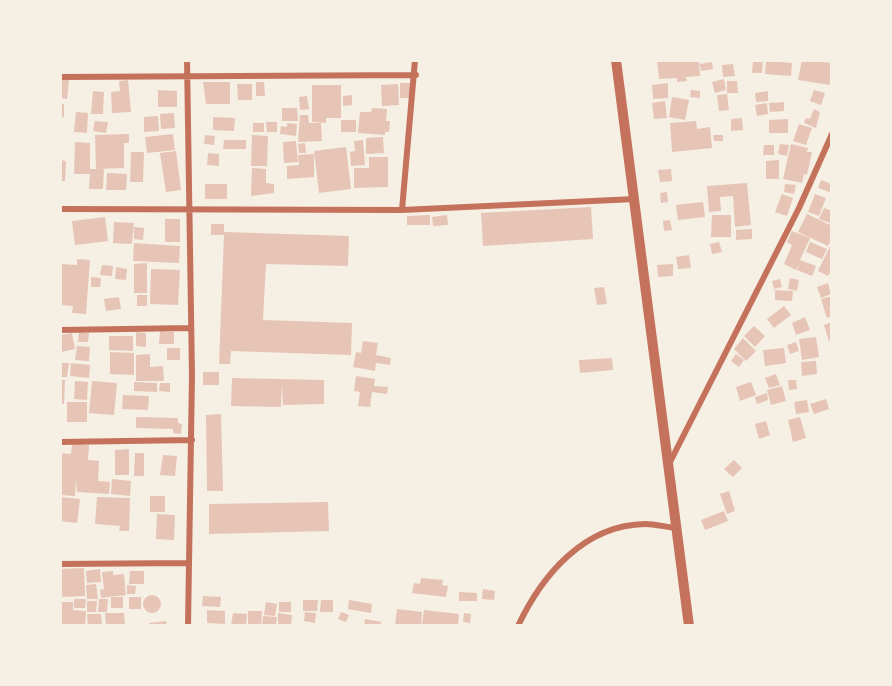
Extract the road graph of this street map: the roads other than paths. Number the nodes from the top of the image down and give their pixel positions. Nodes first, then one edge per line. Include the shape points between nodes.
1 (187, 60) edge
2 (415, 60) edge
3 (616, 60) edge
4 (416, 75) junction
5 (60, 77) edge
6 (187, 77) junction
7 (832, 134) edge
8 (636, 199) junction
9 (60, 209) edge
10 (402, 210) junction
11 (190, 212) junction
12 (190, 328) junction
13 (60, 330) edge
14 (192, 440) junction
15 (60, 442) edge
16 (669, 465) junction
17 (677, 528) junction
18 (189, 563) junction
19 (60, 564) edge
20 (188, 626) edge
21 (518, 626) edge
22 (689, 626) edge

1 - 6 street
2 - 4 street
3 - 8 street
4 - 6 street
4 - 10 street
5 - 6 street
6 - 11 street
7 - 16 street via 799,208
8 - 10 street
8 - 16 street
9 - 11 street
10 - 11 street
11 - 12 street
12 - 13 street
12 - 14 street
14 - 15 street
14 - 18 street
16 - 17 street
17 - 21 street via 626,526 590,538 554,568
17 - 22 street
18 - 19 street
18 - 20 street

